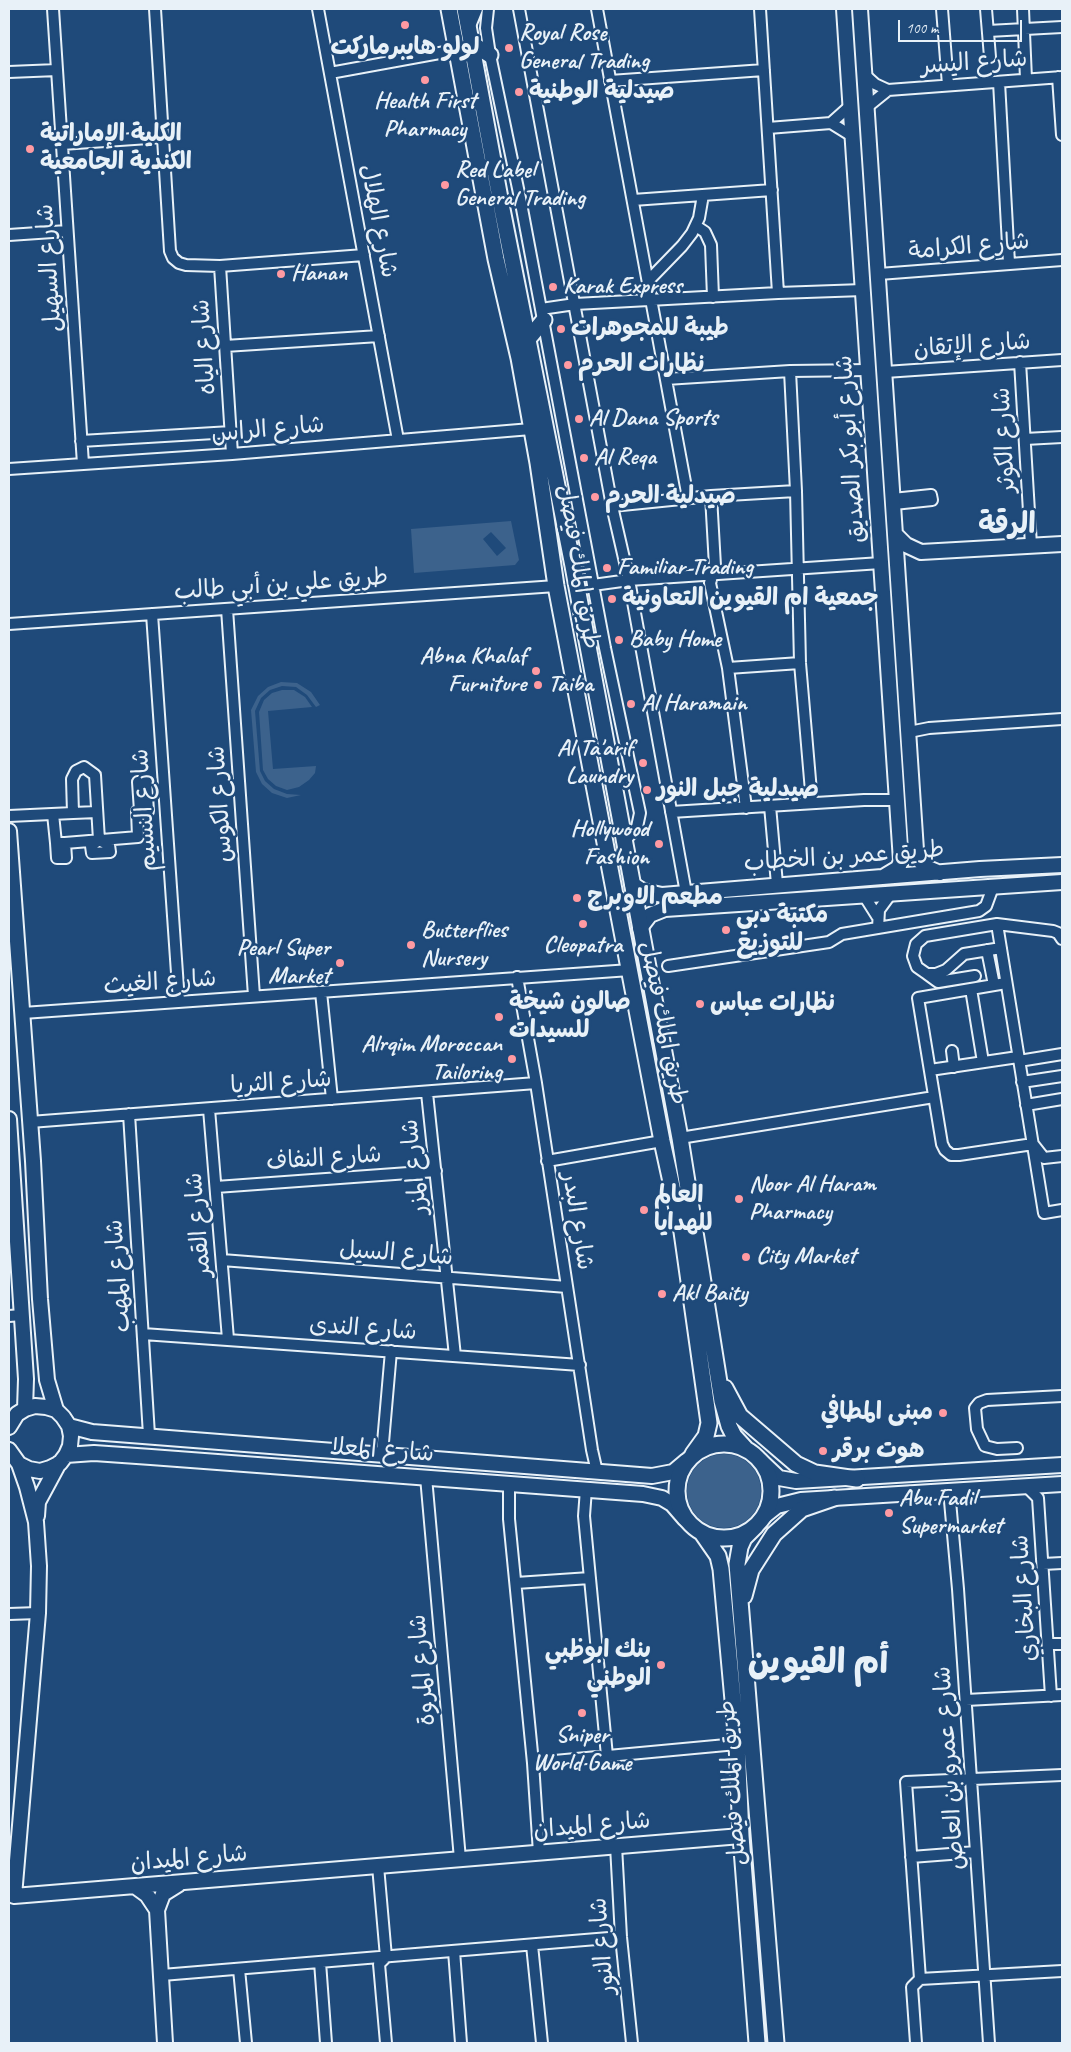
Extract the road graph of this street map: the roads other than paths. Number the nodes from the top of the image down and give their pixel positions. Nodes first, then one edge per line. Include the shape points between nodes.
1 (53, 9) edge
2 (155, 9) edge
3 (320, 9) edge
4 (448, 9) edge
5 (465, 9) edge
6 (477, 9) edge
7 (488, 9) edge
8 (519, 9) edge
9 (597, 9) edge
10 (760, 9) edge
11 (844, 9) edge
12 (860, 9) edge
13 (942, 9) edge
14 (986, 9) edge
15 (1023, 9) edge
16 (1062, 27) edge
17 (1024, 29) junction
18 (988, 31) junction
19 (470, 36) junction
20 (456, 50) junction
21 (490, 55) junction
22 (990, 57) dead end
23 (57, 70) junction
24 (764, 70) junction
25 (9, 72) edge
26 (330, 74) junction
27 (865, 75) junction
28 (1060, 77) edge
29 (1026, 80) junction
30 (610, 81) junction
31 (999, 82) junction
32 (948, 85) junction
33 (888, 90) junction
34 (850, 106) junction
35 (867, 107) junction
36 (831, 123) junction
37 (768, 128) junction
38 (1062, 135) edge
39 (852, 136) junction
40 (163, 137) junction
41 (62, 144) junction
42 (772, 190) junction
43 (703, 195) junction
44 (633, 200) junction
45 (696, 226) junction
46 (68, 231) junction
47 (9, 235) edge
48 (364, 255) junction
49 (1062, 260) edge
50 (1009, 264) junction
51 (220, 266) junction
52 (879, 274) junction
53 (648, 281) junction
54 (863, 290) junction
55 (778, 293) junction
56 (713, 297) junction
57 (652, 301) junction
58 (575, 304) junction
59 (543, 315) junction
60 (379, 336) junction
61 (529, 338) junction
62 (225, 346) junction
63 (1062, 360) edge
64 (1020, 362) junction
65 (868, 370) junction
66 (790, 371) junction
67 (885, 372) junction
68 (666, 379) junction
69 (531, 429) junction
70 (231, 432) junction
71 (872, 436) junction
72 (1062, 437) edge
73 (1024, 439) junction
74 (398, 440) junction
75 (81, 441) junction
76 (232, 454) junction
77 (83, 464) junction
78 (9, 470) edge
79 (796, 491) junction
80 (711, 496) junction
81 (688, 498) junction
82 (894, 504) junction
83 (612, 506) junction
84 (896, 535) junction
85 (1062, 544) edge
86 (1031, 545) junction
87 (922, 552) junction
88 (881, 562) junction
89 (573, 566) junction
90 (798, 569) junction
91 (711, 574) junction
92 (898, 578) junction
93 (629, 580) junction
94 (593, 585) junction
95 (556, 586) junction
96 (227, 609) junction
97 (152, 614) junction
98 (9, 624) edge
99 (885, 624) junction
100 (800, 663) junction
101 (728, 668) junction
102 (906, 691) junction
103 (1062, 719) edge
104 (909, 732) junction
105 (897, 800) junction
106 (812, 803) junction
107 (770, 806) junction
108 (746, 808) junction
109 (140, 811) dead end
110 (97, 812) junction
111 (671, 812) junction
112 (73, 813) junction
113 (53, 814) junction
114 (9, 816) edge
115 (9, 831) edge
116 (99, 840) junction
117 (624, 842) junction
118 (1062, 865) edge
119 (940, 873) junction
120 (883, 877) junction
121 (1062, 882) edge
122 (632, 884) junction
123 (777, 884) junction
124 (752, 887) junction
125 (993, 887) junction
126 (686, 892) junction
127 (890, 895) junction
128 (865, 897) junction
129 (753, 904) junction
130 (878, 916) junction
131 (997, 924) junction
132 (640, 928) junction
133 (878, 928) junction
134 (1062, 939) edge
135 (1001, 948) junction
136 (987, 950) junction
137 (668, 966) dead end
138 (630, 970) junction
139 (927, 974) junction
140 (975, 976) dead end
141 (517, 977) junction
142 (1006, 983) junction
143 (994, 985) junction
144 (971, 989) junction
145 (321, 992) junction
146 (254, 996) junction
147 (179, 1002) junction
148 (23, 1013) junction
149 (952, 1051) dead end
150 (1062, 1054) edge
151 (1019, 1059) junction
152 (983, 1062) junction
153 (954, 1067) junction
154 (930, 1070) junction
155 (1062, 1076) edge
156 (1022, 1082) junction
157 (536, 1083) junction
158 (427, 1092) junction
159 (934, 1096) junction
160 (332, 1099) junction
161 (1062, 1099) edge
162 (1026, 1105) junction
163 (209, 1108) junction
164 (129, 1114) junction
165 (9, 1119) edge
166 (30, 1122) junction
167 (680, 1138) junction
168 (662, 1141) junction
169 (1032, 1144) junction
170 (1062, 1156) edge
171 (547, 1161) junction
172 (11, 1162) edge
173 (436, 1171) junction
174 (216, 1187) junction
175 (1062, 1210) edge
176 (13, 1241) edge
177 (222, 1260) junction
178 (447, 1278) junction
179 (568, 1287) junction
180 (15, 1315) edge
181 (143, 1334) junction
182 (228, 1339) junction
183 (391, 1351) junction
184 (456, 1356) junction
185 (580, 1365) junction
186 (719, 1376) junction
187 (1062, 1396) edge
188 (25, 1409) junction
189 (56, 1410) junction
190 (69, 1426) junction
191 (9, 1427) edge
192 (149, 1435) junction
193 (745, 1448) junction
194 (1017, 1448) dead end
195 (9, 1450) edge
196 (382, 1454) junction
197 (690, 1458) junction
198 (63, 1459) junction
199 (760, 1460) junction
200 (19, 1464) junction
201 (1062, 1464) edge
202 (597, 1472) junction
203 (944, 1473) junction
204 (426, 1477) junction
205 (857, 1479) junction
206 (509, 1483) junction
207 (1058, 1484) edge
208 (1026, 1486) junction
209 (586, 1489) junction
210 (948, 1490) junction
211 (834, 1498) junction
212 (1038, 1498) junction
213 (685, 1519) junction
214 (760, 1521) junction
215 (36, 1522) junction
216 (702, 1534) junction
217 (1062, 1563) edge
218 (1042, 1564) junction
219 (590, 1578) junction
220 (516, 1583) junction
221 (742, 1610) junction
222 (38, 1613) junction
223 (9, 1614) edge
224 (1048, 1644) junction
225 (1062, 1644) edge
226 (1062, 1695) edge
227 (1051, 1696) junction
228 (966, 1700) junction
229 (737, 1744) junction
230 (607, 1756) junction
231 (532, 1763) junction
232 (1062, 1775) edge
233 (971, 1780) junction
234 (741, 1836) junction
235 (616, 1846) junction
236 (976, 1852) junction
237 (539, 1853) junction
238 (911, 1857) junction
239 (460, 1859) junction
240 (378, 1866) junction
241 (183, 1882) junction
242 (136, 1887) junction
243 (157, 1910) junction
244 (621, 1937) junction
245 (532, 1945) junction
246 (454, 1951) junction
247 (386, 1957) junction
248 (320, 1962) junction
249 (239, 1969) junction
250 (1062, 1971) edge
251 (984, 1974) junction
252 (162, 1975) junction
253 (920, 1979) junction
254 (165, 2043) edge
255 (246, 2043) edge
256 (326, 2043) edge
257 (386, 2043) edge
258 (461, 2043) edge
259 (542, 2043) edge
260 (632, 2043) edge
261 (757, 2043) edge
262 (776, 2043) edge
263 (916, 2043) edge
264 (989, 2043) edge

1 - 23 street, شارع السهيل
2 - 40 street, شارع الياه
3 - 26 street, شارع الهلال
4 - 20 main road, طريق الملك فيصل
5 - 19 main road, طريق الملك فيصل
6 - 19 street
7 - 21 street via 486,28
8 - 58 street
9 - 30 street
10 - 24 street
11 - 34 street, شارع أبو بكر الصديق
12 - 27 street, شارع أبو بكر الصديق
13 - 32 street
14 - 18 street
15 - 17 street
16 - 17 street
17 - 18 street
17 - 29 street
18 - 22 street
19 - 21 main road
19 - 61 main road, طريق الملك فيصل
20 - 26 street
20 - 69 main road, طريق الملك فيصل
21 - 59 street
23 - 25 street
23 - 41 street, شارع السهيل
24 - 30 street
24 - 37 street
26 - 48 street, شارع الهلال
27 - 33 street, شارع اليسر
27 - 35 street, شارع أبو بكر الصديق
28 - 29 street, شارع اليسر
28 - 38 street
29 - 31 street, شارع اليسر
30 - 44 street
31 - 32 street, شارع اليسر
31 - 50 street
32 - 33 street, شارع اليسر
33 - 35 street, شارع اليسر
34 - 36 street
34 - 39 street, شارع أبو بكر الصديق
35 - 52 street, شارع أبو بكر الصديق
36 - 37 street
36 - 39 street
37 - 42 street
39 - 54 street, شارع أبو بكر الصديق
40 - 41 street
40 - 51 street, شارع الياه via 171,254 182,264
41 - 46 street, شارع السهيل
42 - 43 street
42 - 55 street
43 - 44 street
43 - 45 street
44 - 53 street
45 - 53 street via 682,246
45 - 56 street via 705,232 711,245
46 - 47 street
46 - 75 street, شارع السهيل
48 - 51 street, شارع الياه
48 - 60 street, شارع الهلال
49 - 50 street, شارع الكرامة
50 - 52 street, شارع الكرامة
51 - 62 street, شارع الياه
52 - 67 street, شارع أبو بكر الصديق
53 - 57 street
54 - 55 street
54 - 65 street, شارع أبو بكر الصديق
55 - 56 street
56 - 57 street
57 - 58 street
57 - 68 street
58 - 59 street
58 - 83 street
59 - 61 main road
59 - 94 street
60 - 62 street
60 - 74 street, شارع الهلال
61 - 89 main road, طريق الملك فيصل
62 - 70 street, شارع الياه
63 - 64 street, شارع الإتقان
64 - 67 street, شارع الإتقان
64 - 73 street, شارع الكوثر
65 - 66 street
65 - 71 street, شارع أبو بكر الصديق
66 - 68 street
66 - 79 street
67 - 82 street, شارع أبو بكر الصديق
68 - 81 street
69 - 74 street, شارع الراس
69 - 89 main road via 538,429 541,434 559,524
69 - 95 main road, طريق الملك فيصل
70 - 75 street
70 - 76 street, شارع الياه
71 - 82 street via 875,427 883,431 886,479
71 - 88 street, شارع أبو بكر الصديق
72 - 73 street
73 - 86 street, شارع الكوثر
74 - 76 street, شارع الراس
75 - 77 street, شارع السهيل
76 - 77 street, شارع الراس
77 - 78 street, شارع الراس
79 - 80 street
79 - 90 street
80 - 81 street
80 - 91 street via 715,566
81 - 83 street
82 - 84 street, شارع أبو بكر الصديق
83 - 93 street
84 - 87 street via 906,545
84 - 92 street, شارع أبو بكر الصديق
85 - 86 street
86 - 87 street
87 - 92 street via 906,561
88 - 90 street
88 - 99 street, شارع أبو بكر الصديق
89 - 117 main road, طريق الملك فيصل
90 - 91 street
90 - 100 street
91 - 93 street
91 - 101 street via 710,583
92 - 102 street, شارع أبو بكر الصديق
93 - 94 street
93 - 111 street
94 - 117 street via 640,813 636,827
95 - 96 street, طريق علي بن أبي طالب
95 - 138 main road, طريق الملك فيصل
96 - 97 street, طريق علي بن أبي طالب
96 - 146 street, شارع الكوس
97 - 98 street, طريق علي بن أبي طالب
97 - 147 street, شارع النسيم
99 - 102 street via 891,644 895,692 902,696
99 - 105 street, شارع أبو بكر الصديق
100 - 101 street
100 - 106 street
101 - 108 street
102 - 104 street, شارع أبو بكر الصديق
103 - 104 street
104 - 119 street, شارع أبو بكر الصديق via 916,850 921,862
105 - 106 street
105 - 120 street, شارع أبو بكر الصديق via 901,861 898,868
106 - 107 street
107 - 108 street
107 - 123 street
108 - 111 street
109 - 116 street via 137,811 138,837
110 - 112 street
110 - 112 street via 95,775 84,767 76,771 72,779
110 - 116 street
111 - 126 street
112 - 113 street
113 - 114 street
113 - 116 street via 60,843
115 - 148 street
117 - 122 main road, طريق الملك فيصل
118 - 119 street, طريق عمر بن الخطاب
119 - 120 street, طريق عمر بن الخطاب
120 - 123 street, طريق عمر بن الخطاب
121 - 125 street, طريق عمر بن الخطاب
122 - 126 street, طريق عمر بن الخطاب via 656,894
122 - 132 main road, طريق الملك فيصل
123 - 124 street, طريق عمر بن الخطاب
124 - 126 street, طريق عمر بن الخطاب
124 - 129 street via 747,894
125 - 127 street, طريق عمر بن الخطاب
125 - 133 street via 986,906 979,911
127 - 128 street, طريق عمر بن الخطاب
127 - 130 street
128 - 129 street, طريق عمر بن الخطاب
128 - 130 street
129 - 132 street, طريق عمر بن الخطاب via 660,910 646,919
130 - 133 street
131 - 134 street via 1053,931
131 - 135 street
131 - 139 street via 926,936 916,944 913,956 917,967
132 - 167 main road, طريق الملك فيصل
133 - 137 street via 842,934 830,942
135 - 136 street
135 - 142 street
136 - 139 street via 964,954 946,970
136 - 143 street
138 - 141 street, شارع الغيث
138 - 168 main road, طريق الملك فيصل
139 - 140 street via 938,982
141 - 145 street, شارع الغيث
141 - 157 street, شارع البدر
142 - 143 street
142 - 151 street
143 - 144 street
144 - 152 street
144 - 154 street via 918,998
145 - 146 street, شارع الغيث
145 - 160 street
146 - 147 street, شارع الغيث
147 - 148 street, شارع الغيث
148 - 166 street
149 - 153 street
150 - 151 street
151 - 152 street
151 - 156 street
152 - 153 street
153 - 154 street
154 - 159 street
155 - 156 street
156 - 162 street
157 - 158 street, شارع الثريا
157 - 171 street, شارع البدر
158 - 160 street, شارع الثريا
158 - 173 street, شارع المزر
159 - 167 street
159 - 169 street via 942,1144 951,1155
160 - 163 street, شارع الثريا
161 - 162 street
162 - 169 street
163 - 164 street, شارع الثريا
163 - 174 street, شارع القمر
164 - 166 street, شارع الثريا
164 - 181 street, شارع المهب
165 - 172 street
166 - 189 street via 47,1380
167 - 186 main road, طريق الملك فيصل
168 - 171 street
168 - 197 main road, طريق الملك فيصل via 682,1232 708,1403 706,1436
169 - 170 street via 1044,1158
169 - 175 street via 1044,1213
171 - 179 street, شارع البدر
172 - 176 street
173 - 174 street, شارع النفاف
173 - 178 street, شارع المزر
174 - 177 street, شارع القمر
176 - 180 street
177 - 178 street, شارع السيل
177 - 182 street, شارع القمر
178 - 179 street, شارع السيل
178 - 184 street, شارع المزر
179 - 185 street, شارع البدر
180 - 188 street via 26,1379
181 - 182 street, شارع الندى
181 - 192 street, شارع المهب
182 - 183 street, شارع الندى
183 - 184 street, شارع الندى
183 - 196 street
184 - 185 street, شارع الندى
185 - 202 street, شارع البدر
186 - 193 main road, طريق الملك فيصل via 729,1426
186 - 205 main road via 740,1416 796,1464 815,1473
187 - 194 street via 979,1403 975,1408 976,1429 985,1446 996,1450
188 - 189 street via 36,1406
188 - 191 street via 17,1414
189 - 190 street
190 - 192 street, شارع المعلا via 92,1432
190 - 198 street, شارع الميدان via 70,1446
192 - 196 street, شارع المعلا
193 - 197 main road via 718,1443 705,1447
193 - 199 main road
195 - 200 street, شارع الميدان
196 - 202 street, شارع المعلا
197 - 202 street, شارع المعلا via 673,1472 663,1475
197 - 213 main road via 679,1475 676,1490 678,1505
198 - 200 street, شارع المعلا via 50,1468 40,1470
198 - 204 street, شارع المعلا via 94,1453
198 - 215 street, شارع الميدان via 38,1502
199 - 205 street via 779,1478 796,1481
199 - 214 main road via 768,1473 771,1488 770,1503
200 - 215 street, شارع الميدان
201 - 203 street
203 - 205 street
203 - 210 street
204 - 206 street, شارع المعلا
204 - 239 street, شارع المروة
206 - 209 street, شارع المعلا
206 - 220 street via 509,1519
207 - 208 street
207 - 212 street, شارع البخاري via 1044,1490
208 - 210 street
208 - 212 street, شارع البخاري
209 - 213 street, شارع المعلا via 662,1498
209 - 219 street via 584,1516
210 - 211 street
210 - 228 street, شارع عمرو بن العاص
211 - 214 street via 786,1502
211 - 221 main road via 802,1509 774,1534 751,1570
212 - 218 street, شارع البخاري
213 - 216 main road
214 - 216 main road via 744,1534 730,1538
214 - 221 main road, طريق الملك فيصل via 740,1547 737,1564
215 - 222 street, شارع الميدان
216 - 229 main road, طريق الملك فيصل via 718,1556 721,1569
217 - 218 street
218 - 224 street, شارع البخاري
219 - 220 street
219 - 230 street
220 - 231 street
221 - 262 main road, طريق الملك فيصل
222 - 223 street
222 - 242 street, شارع الميدان via 14,1896
224 - 225 street
224 - 227 street, شارع البخاري
226 - 227 street
227 - 228 street
228 - 233 street, شارع عمرو بن العاص
229 - 230 street
229 - 234 main road, طريق الملك فيصل
230 - 231 street
231 - 237 street
232 - 233 street
233 - 236 street, شارع عمرو بن العاص
233 - 238 street via 906,1782
234 - 235 street, شارع الميدان
234 - 261 main road, طريق الملك فيصل
235 - 237 street, شارع الميدان
235 - 244 street, شارع النور
236 - 238 street
236 - 251 street, شارع عمرو بن العاص
237 - 239 street, شارع الميدان
238 - 253 street
239 - 240 street, شارع الميدان
240 - 241 street, شارع الميدان
240 - 247 street
241 - 242 street, شارع الميدان
241 - 243 street via 163,1894
242 - 243 street
243 - 252 street
244 - 245 street
244 - 260 street, شارع النور
245 - 246 street
245 - 259 street
246 - 247 street
246 - 258 street
247 - 248 street
247 - 257 street via 379,1964
248 - 249 street
248 - 256 street
249 - 252 street
249 - 255 street
250 - 251 street
251 - 253 street
251 - 264 street, شارع عمرو بن العاص
252 - 254 street
253 - 263 street via 912,1987

